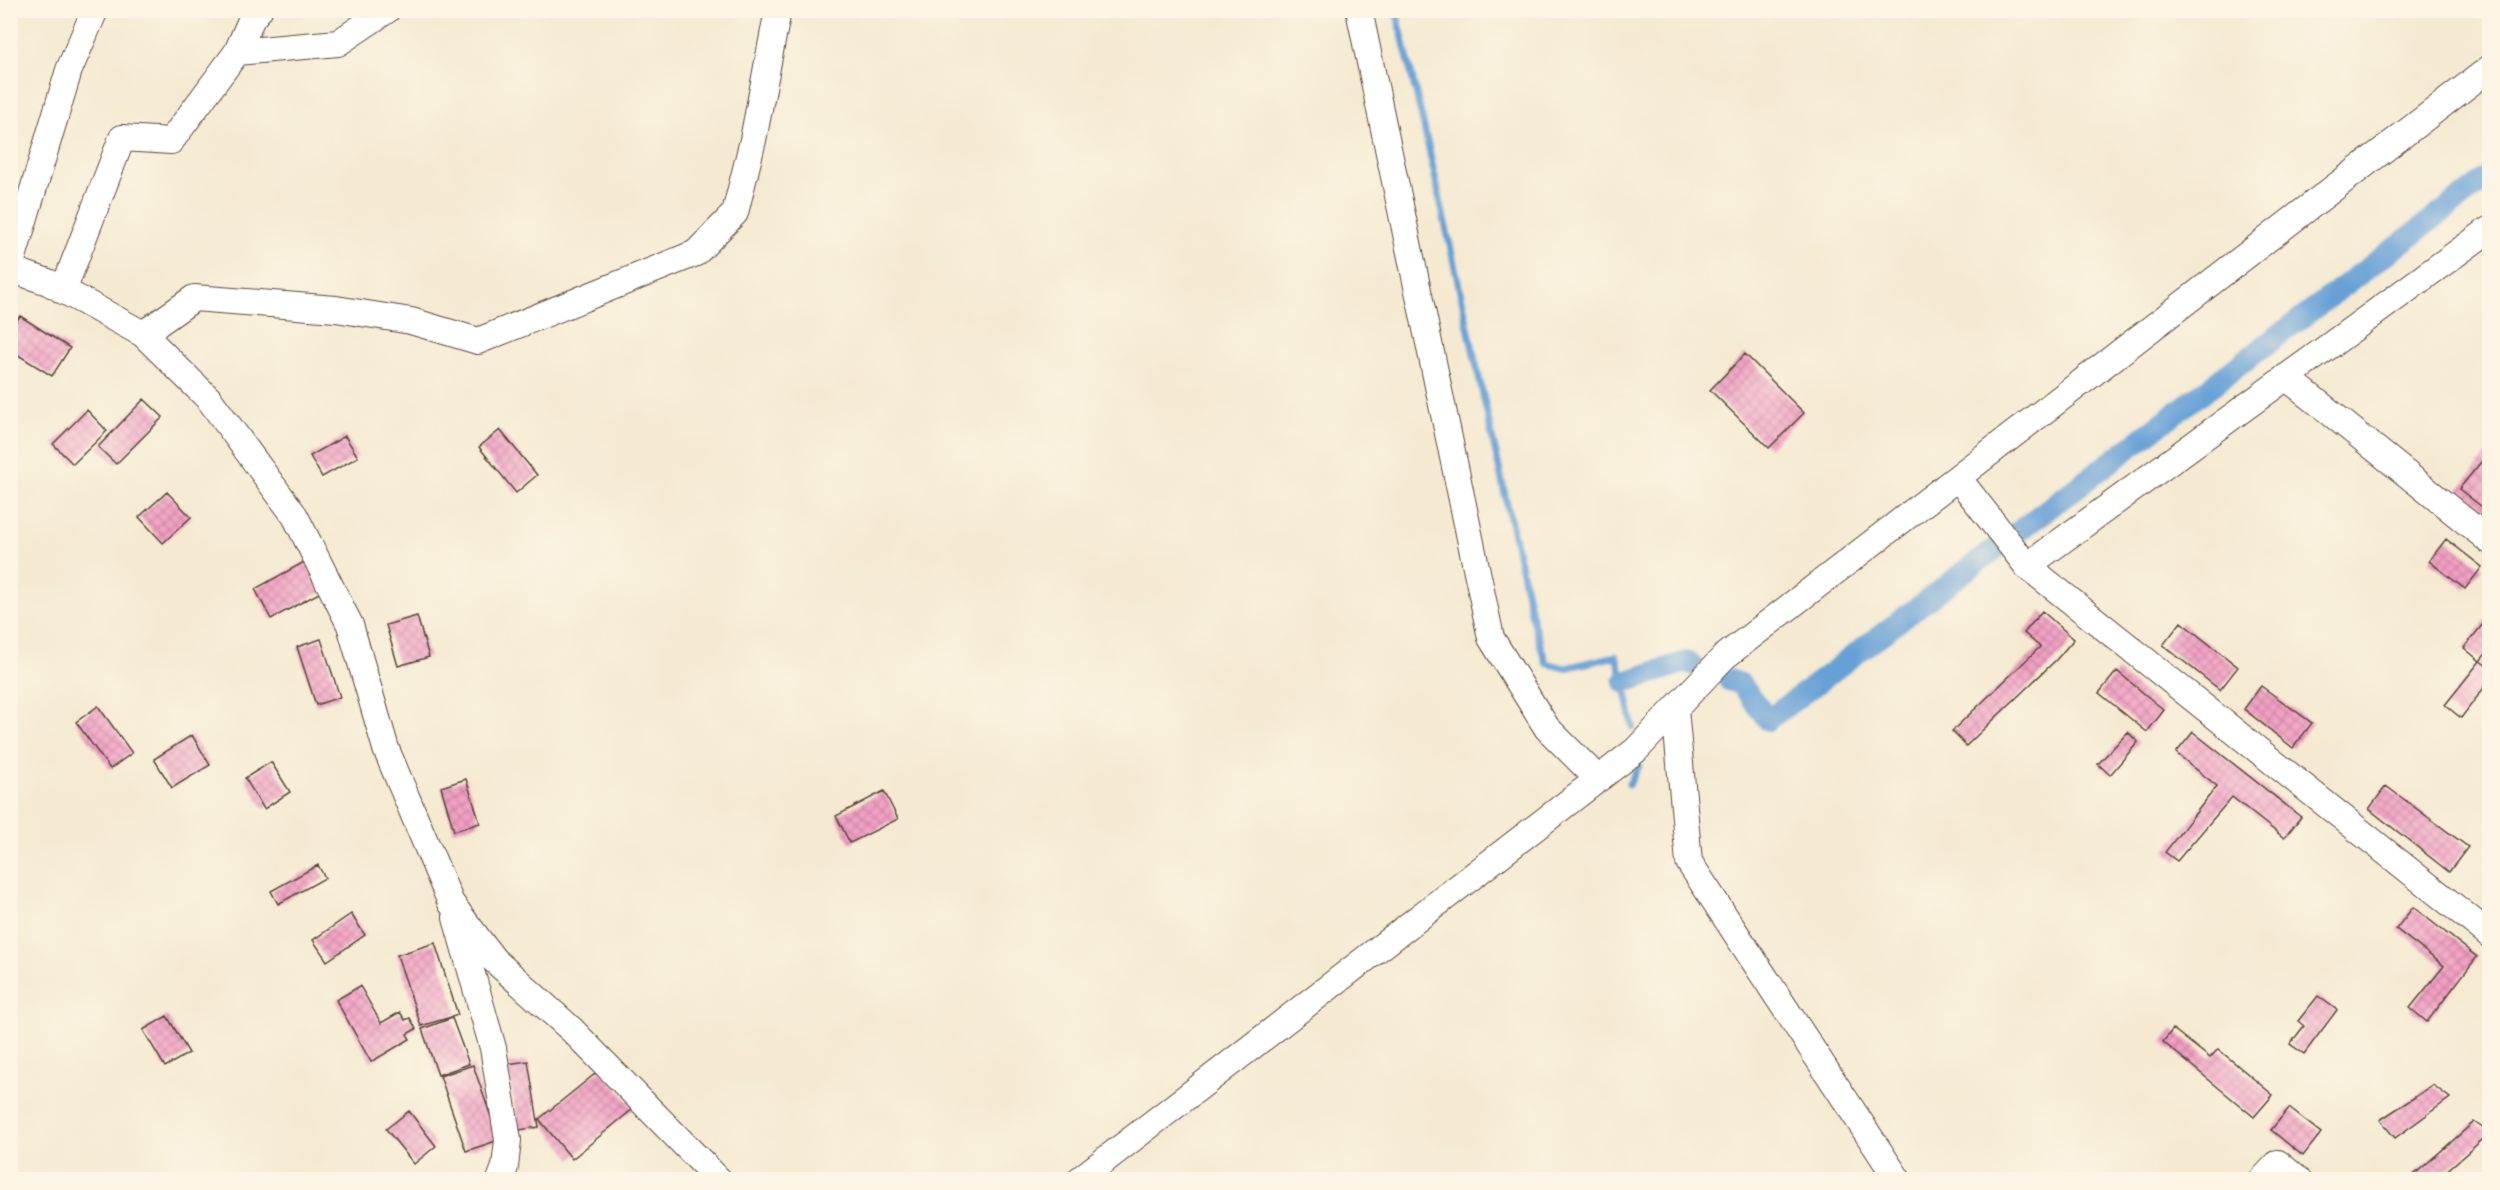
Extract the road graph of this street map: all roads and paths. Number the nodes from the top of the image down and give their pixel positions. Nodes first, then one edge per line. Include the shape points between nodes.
1 (95, 10) edge
2 (259, 10) edge
3 (387, 10) edge
4 (778, 10) edge
5 (1359, 10) edge
6 (237, 52) junction
7 (2490, 68) edge
8 (2490, 229) edge
9 (10, 268) edge
10 (63, 291) junction
11 (143, 334) junction
12 (2286, 377) junction
13 (1958, 478) junction
14 (2490, 541) edge
15 (2026, 565) junction
16 (1675, 709) junction
17 (1597, 778) junction
18 (451, 903) junction
19 (2490, 935) edge
20 (500, 1179) edge
21 (719, 1179) edge
22 (1079, 1179) edge
23 (1898, 1179) edge
24 (2262, 1179) edge
25 (2298, 1179) edge

1 - 9 street via 69,70
2 - 6 street
3 - 6 street via 338,43
4 - 11 street via 735,213 696,253 478,341 411,321 336,309 194,298
5 - 17 street via 1491,638 1546,728
6 - 10 street via 171,141 122,138
7 - 13 street
8 - 12 street
9 - 10 street
10 - 11 street
11 - 18 street via 209,399 295,516 350,625 386,749
12 - 14 street
12 - 15 street
13 - 15 street
13 - 16 street via 1724,657
15 - 19 street
16 - 17 street via 1636,750
16 - 23 street via 1689,862
17 - 22 street
18 - 20 street via 493,1048 508,1140
18 - 21 street via 494,960 572,1030
24 - 25 street via 2278,1163

